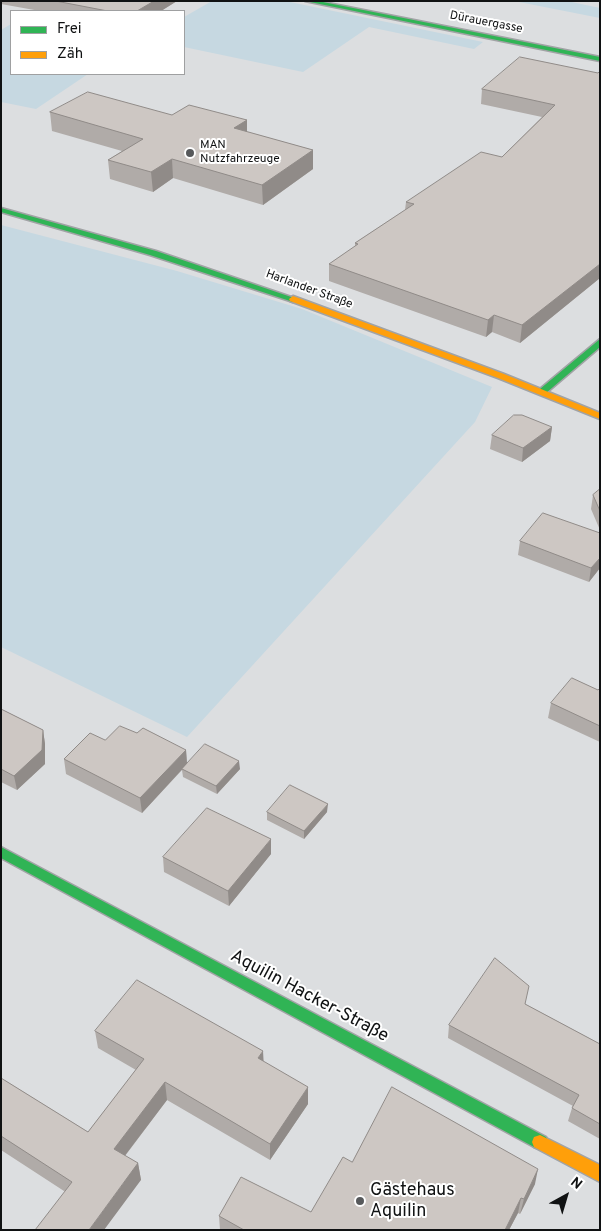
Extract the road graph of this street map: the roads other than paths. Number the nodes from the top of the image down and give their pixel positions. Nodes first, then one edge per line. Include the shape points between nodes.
1 (308, 1) edge
2 (600, 59) edge
3 (1, 210) edge
4 (600, 342) edge
5 (543, 391) junction
6 (600, 416) edge
7 (1, 852) edge
8 (600, 1174) edge

1 - 2 street, Dürauergasse
3 - 5 street, Harlander Straße via 103,237 287,295
4 - 5 street
5 - 6 street, Harlander Straße
7 - 8 street, Aquilin Hacker-Straße

